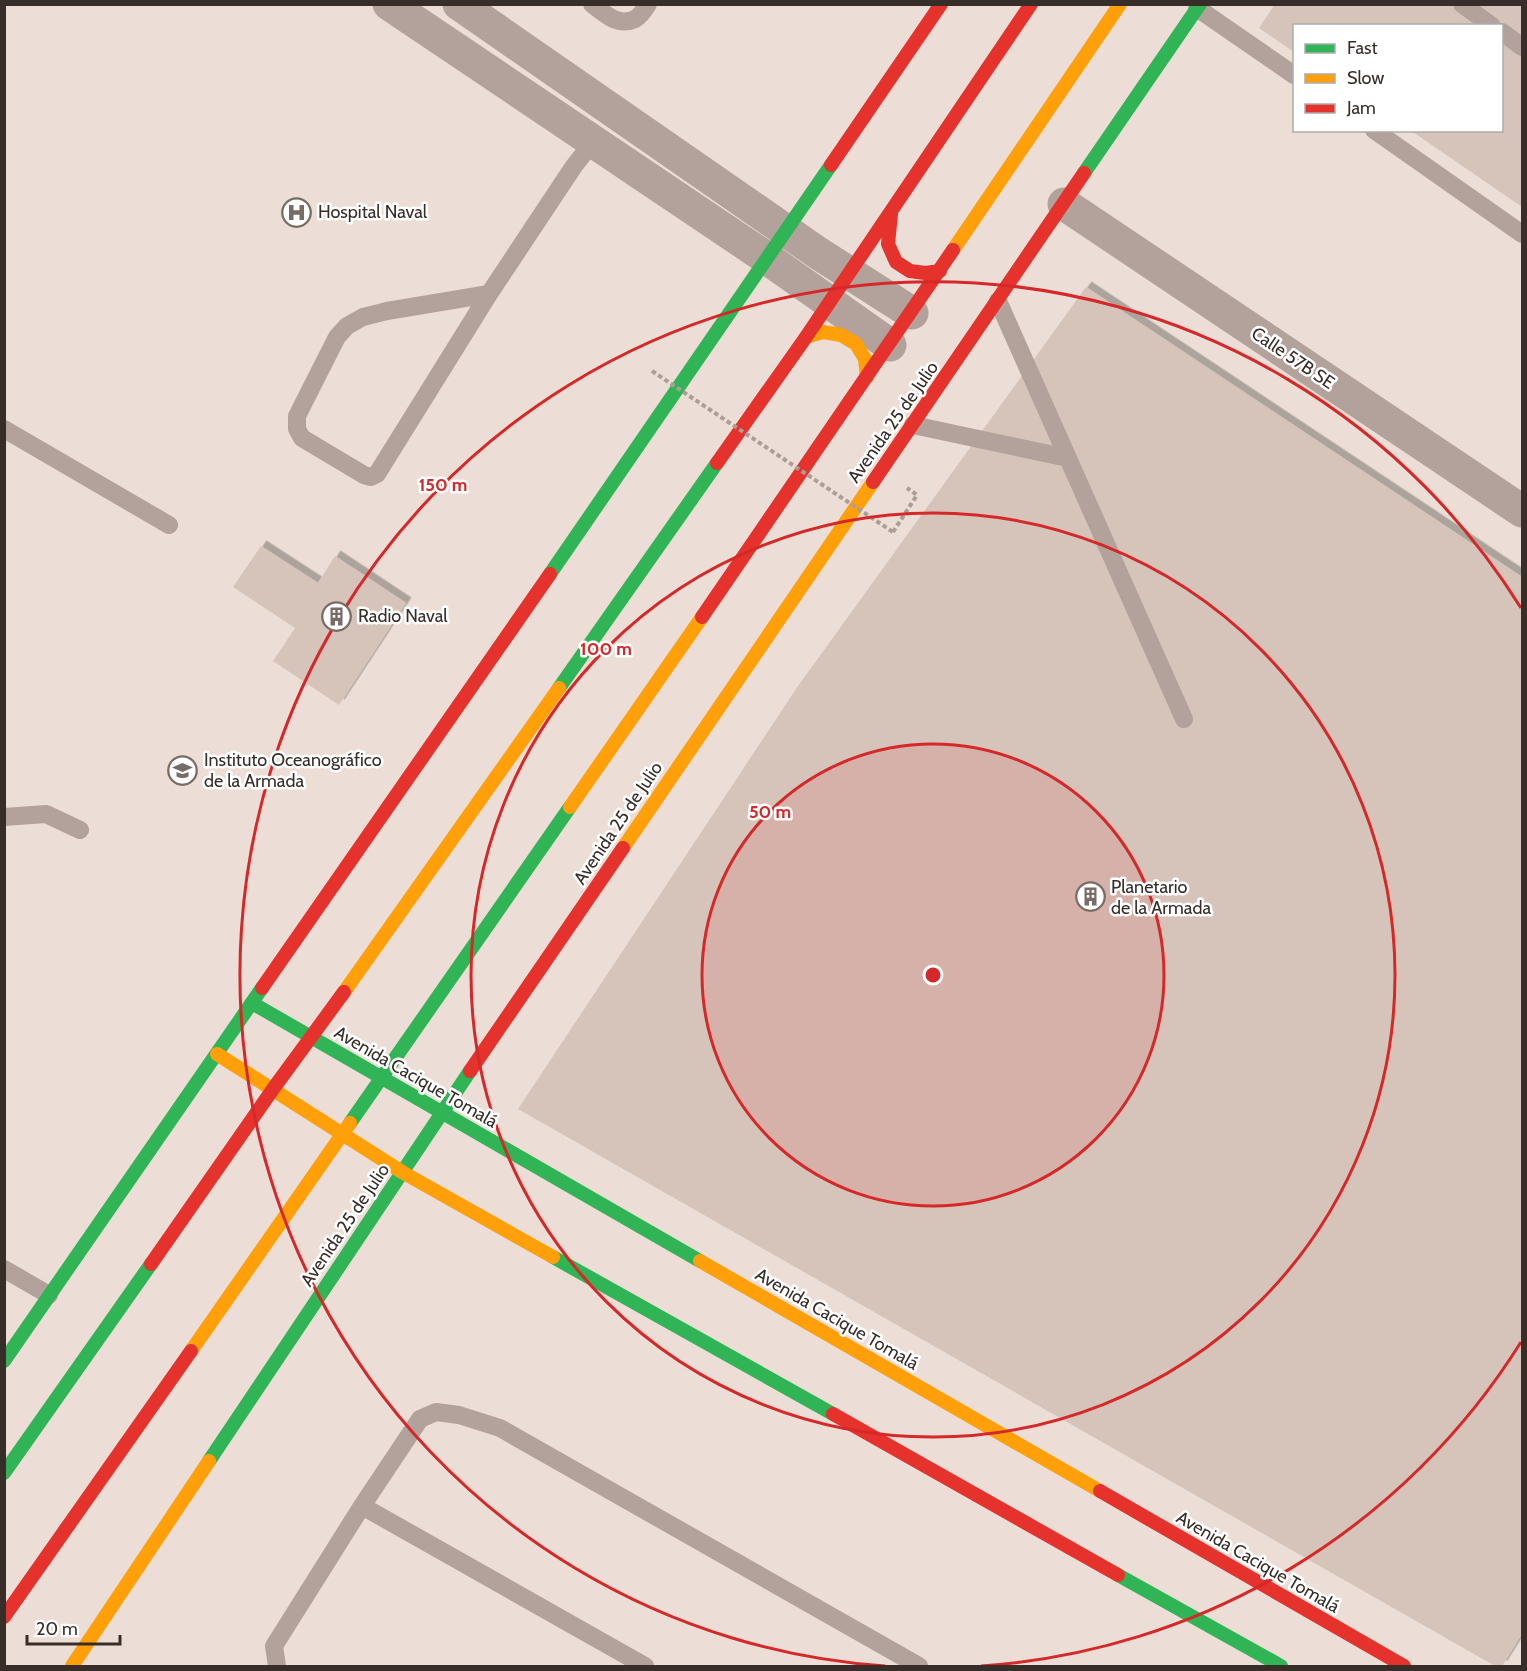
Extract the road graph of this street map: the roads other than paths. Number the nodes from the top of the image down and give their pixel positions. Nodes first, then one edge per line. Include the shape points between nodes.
1 (389, 4) edge
2 (459, 4) edge
3 (592, 4) edge
4 (648, 4) edge
5 (941, 4) edge
6 (1031, 4) edge
7 (1120, 4) edge
8 (1462, 4) edge
9 (1199, 6) edge
10 (1489, 24) edge
11 (1503, 33) edge
12 (1522, 47) edge
13 (1293, 74) edge
14 (615, 112) junction
15 (1377, 132) edge
16 (593, 142) junction
17 (1064, 204) junction
18 (891, 214) junction
19 (787, 231) junction
20 (1522, 234) edge
21 (768, 259) junction
22 (940, 271) junction
23 (850, 274) junction
24 (489, 294) junction
25 (998, 301) junction
26 (830, 303) junction
27 (912, 313) junction
28 (806, 337) junction
29 (890, 345) junction
30 (867, 377) junction
31 (913, 425) junction
32 (4, 429) edge
33 (1068, 458) junction
34 (1522, 511) edge
35 (169, 525) dead end
36 (1184, 719) dead end
37 (4, 817) edge
38 (80, 830) dead end
39 (252, 1003) junction
40 (312, 1038) junction
41 (217, 1054) junction
42 (383, 1078) junction
43 (273, 1089) junction
44 (442, 1112) junction
45 (344, 1134) junction
46 (402, 1172) junction
47 (4, 1269) edge
48 (49, 1295) junction
49 (4, 1361) edge
50 (4, 1473) edge
51 (362, 1506) junction
52 (4, 1617) edge
53 (72, 1666) edge
54 (277, 1666) edge
55 (645, 1666) edge
56 (919, 1666) edge
57 (1281, 1666) edge
58 (1404, 1666) edge

1 - 16 street
2 - 14 street
3 - 4 lane via 621,21 637,18
5 - 19 main road
6 - 18 main road
7 - 22 main road
8 - 10 lane
9 - 13 lane
9 - 17 main road, Avenida 25 de Julio
11 - 12 lane
14 - 16 street
14 - 19 street
15 - 20 lane
16 - 21 street
16 - 24 lane
17 - 25 main road, Avenida 25 de Julio
17 - 34 street, Calle 57B SE
18 - 22 main road via 888,244 896,262 910,271
18 - 23 main road
19 - 21 main road
19 - 23 street
21 - 26 street
21 - 39 main road
22 - 27 main road
23 - 26 main road
23 - 27 street
24 - 24 lane via 377,474 364,475 302,438 297,416 337,337 347,326 387,311
25 - 31 main road, Avenida 25 de Julio
25 - 33 lane
26 - 28 main road
26 - 29 street
27 - 29 main road
28 - 30 main road via 823,332 841,335 856,344 865,359
28 - 40 main road
29 - 30 main road
30 - 42 main road
31 - 33 lane
31 - 44 main road, Avenida 25 de Julio
32 - 35 lane
33 - 36 lane
37 - 38 lane via 46,814
39 - 40 main road, Avenida Cacique Tomalá
39 - 41 main road
40 - 42 main road, Avenida Cacique Tomalá
40 - 43 main road
41 - 43 main road
41 - 48 main road
42 - 44 main road, Avenida Cacique Tomalá
42 - 45 main road
43 - 45 main road
43 - 50 main road
44 - 46 main road, Avenida 25 de Julio
44 - 58 main road, Avenida Cacique Tomalá
45 - 46 main road
45 - 52 main road
46 - 53 main road, Avenida 25 de Julio
46 - 57 main road
47 - 48 lane
48 - 49 main road
51 - 54 lane via 274,1646
51 - 55 lane
51 - 56 lane via 420,1419 436,1412 459,1415 501,1428

